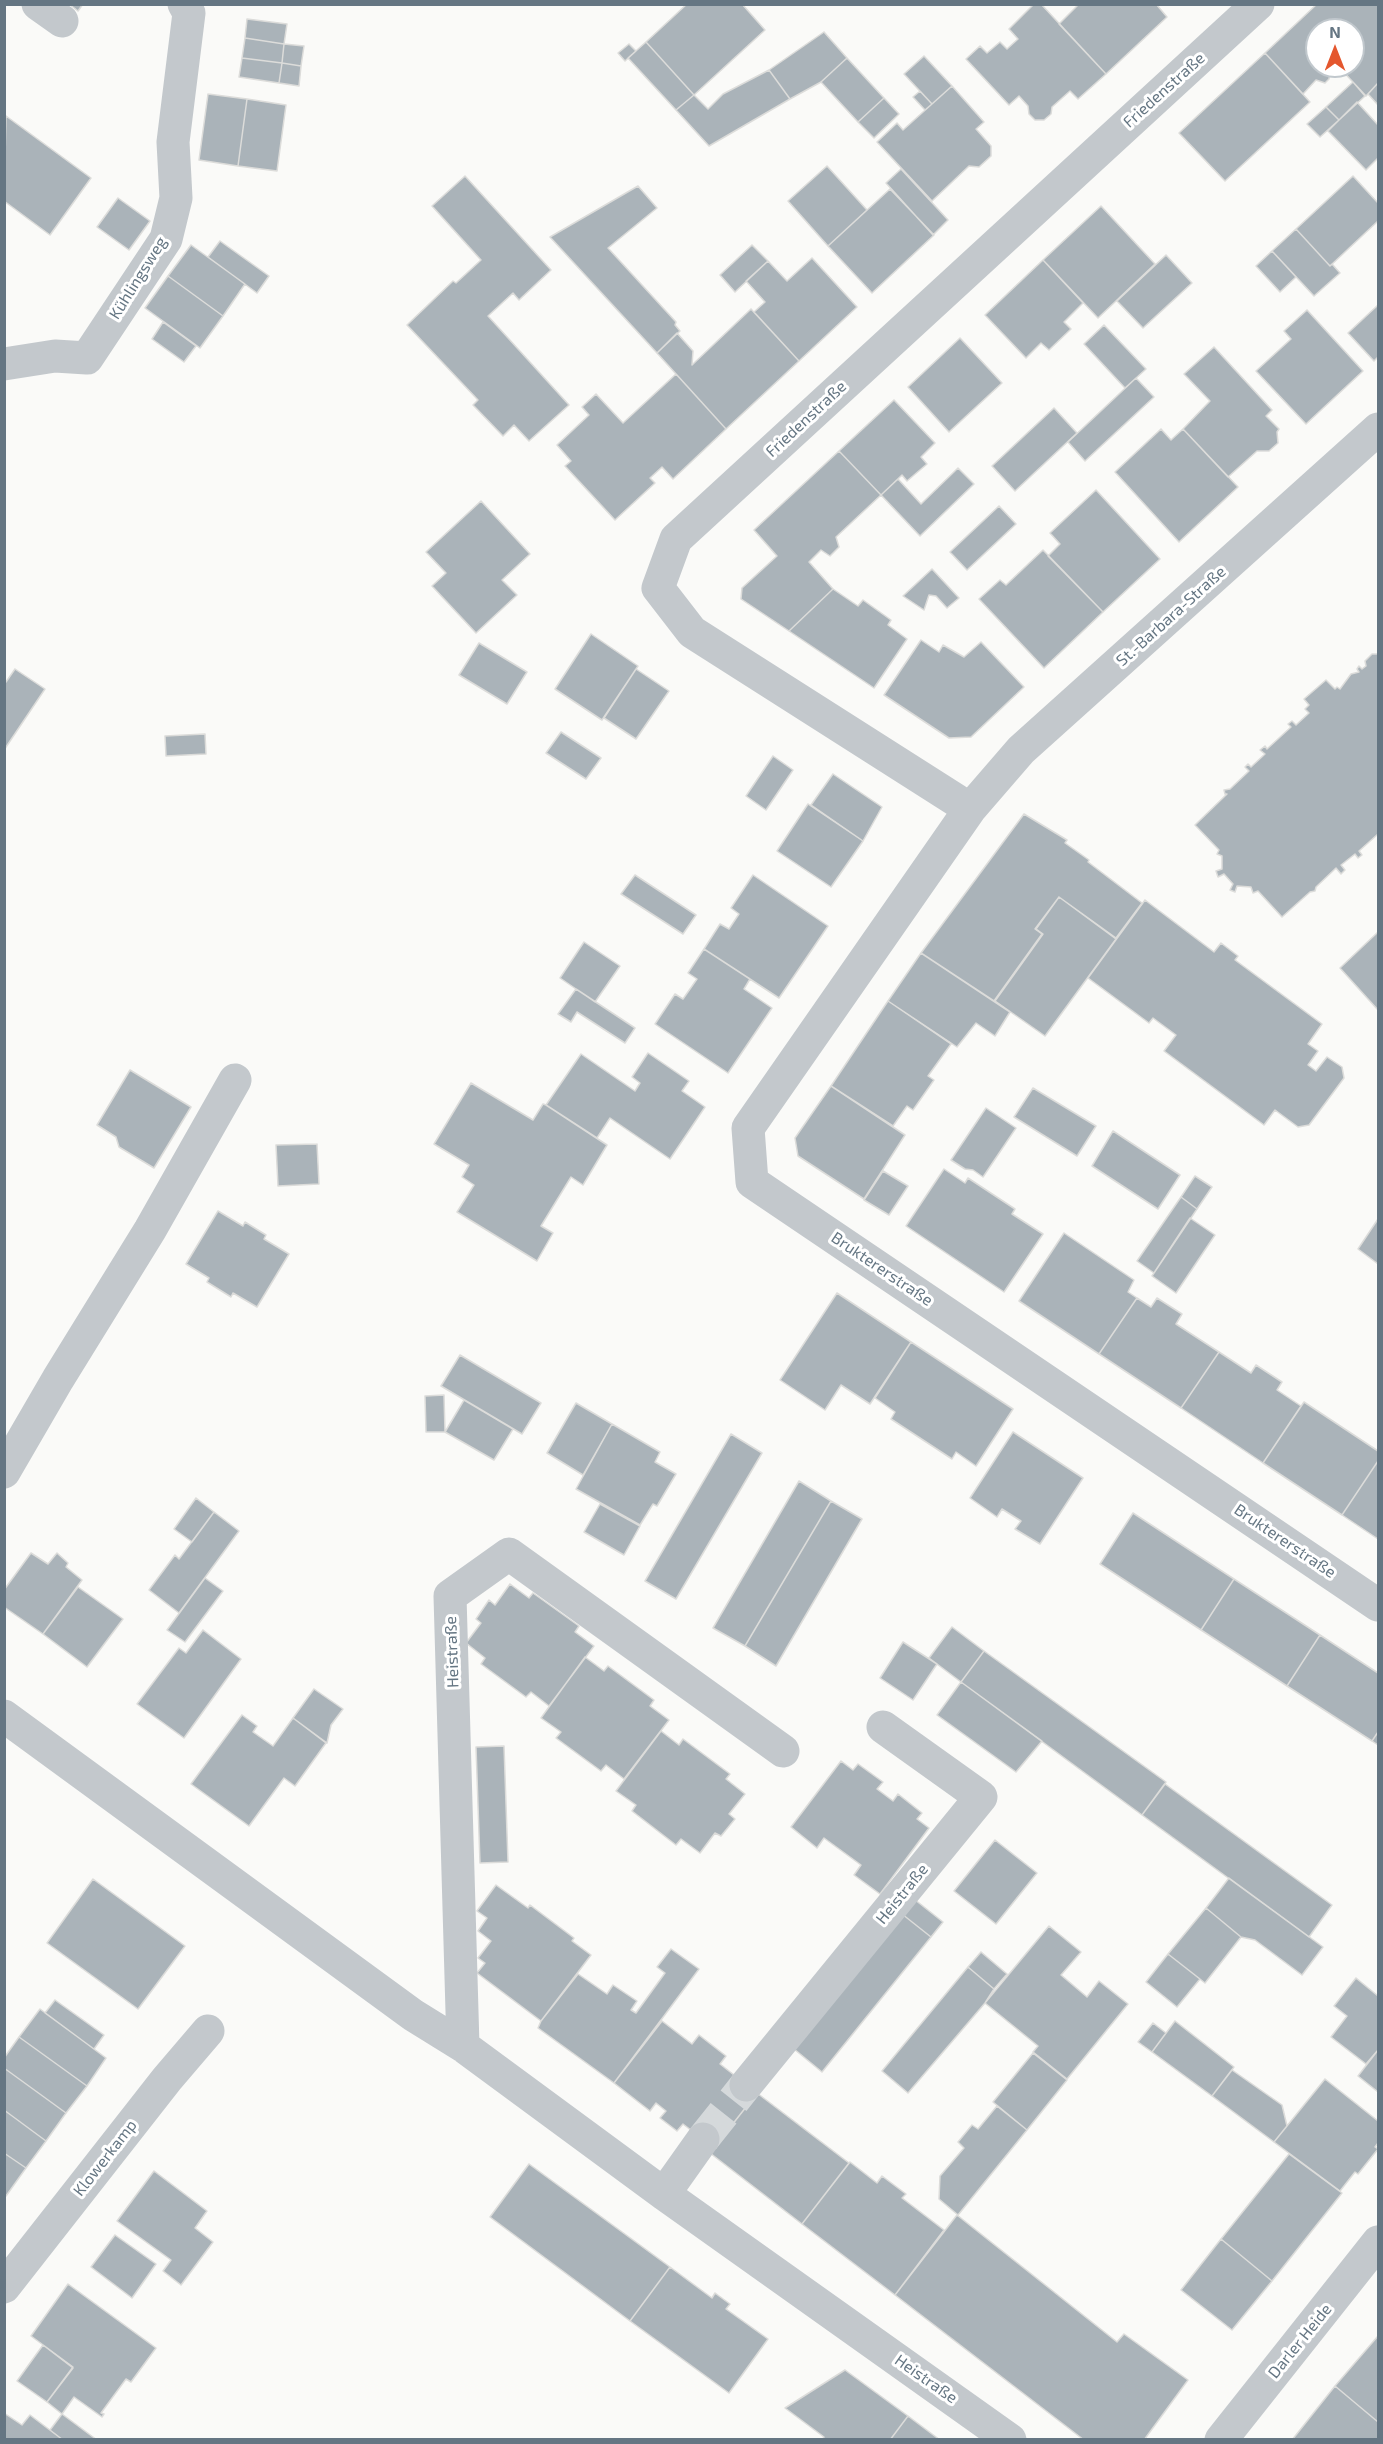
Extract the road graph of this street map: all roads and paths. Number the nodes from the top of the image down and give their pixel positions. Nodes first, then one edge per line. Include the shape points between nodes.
1 (184, 4) edge
2 (1258, 4) edge
3 (4, 364) edge
4 (1378, 429) edge
5 (970, 809) junction
6 (235, 1080) dead end
7 (4, 1472) edge
8 (1378, 1605) edge
9 (4, 1716) edge
10 (883, 1727) dead end
11 (783, 1751) dead end
12 (208, 2031) dead end
13 (464, 2046) junction
14 (746, 2085) tunnel mouth
15 (703, 2139) tunnel mouth
16 (664, 2194) junction
17 (1378, 2242) edge
18 (4, 2287) edge
19 (1010, 2439) edge
20 (1221, 2439) edge

1 - 3 street, Kühlingsweg via 189,13 173,142 176,198 166,239 87,358 55,356
2 - 5 street, Friedenstraße via 676,538 658,588 692,632
4 - 5 street, St.-Barbara-Straße via 1021,750
5 - 8 street, Bruktererstraße via 748,1128 752,1182
6 - 7 street
9 - 13 street, Heistraße via 412,2015
10 - 14 street, Heistraße via 981,1797
11 - 13 street, Heistraße via 509,1554 450,1596
12 - 18 street, Klowerkamp
13 - 16 street, Heistraße
15 - 16 street
16 - 19 street, Heistraße
17 - 20 street, Darler Heide

